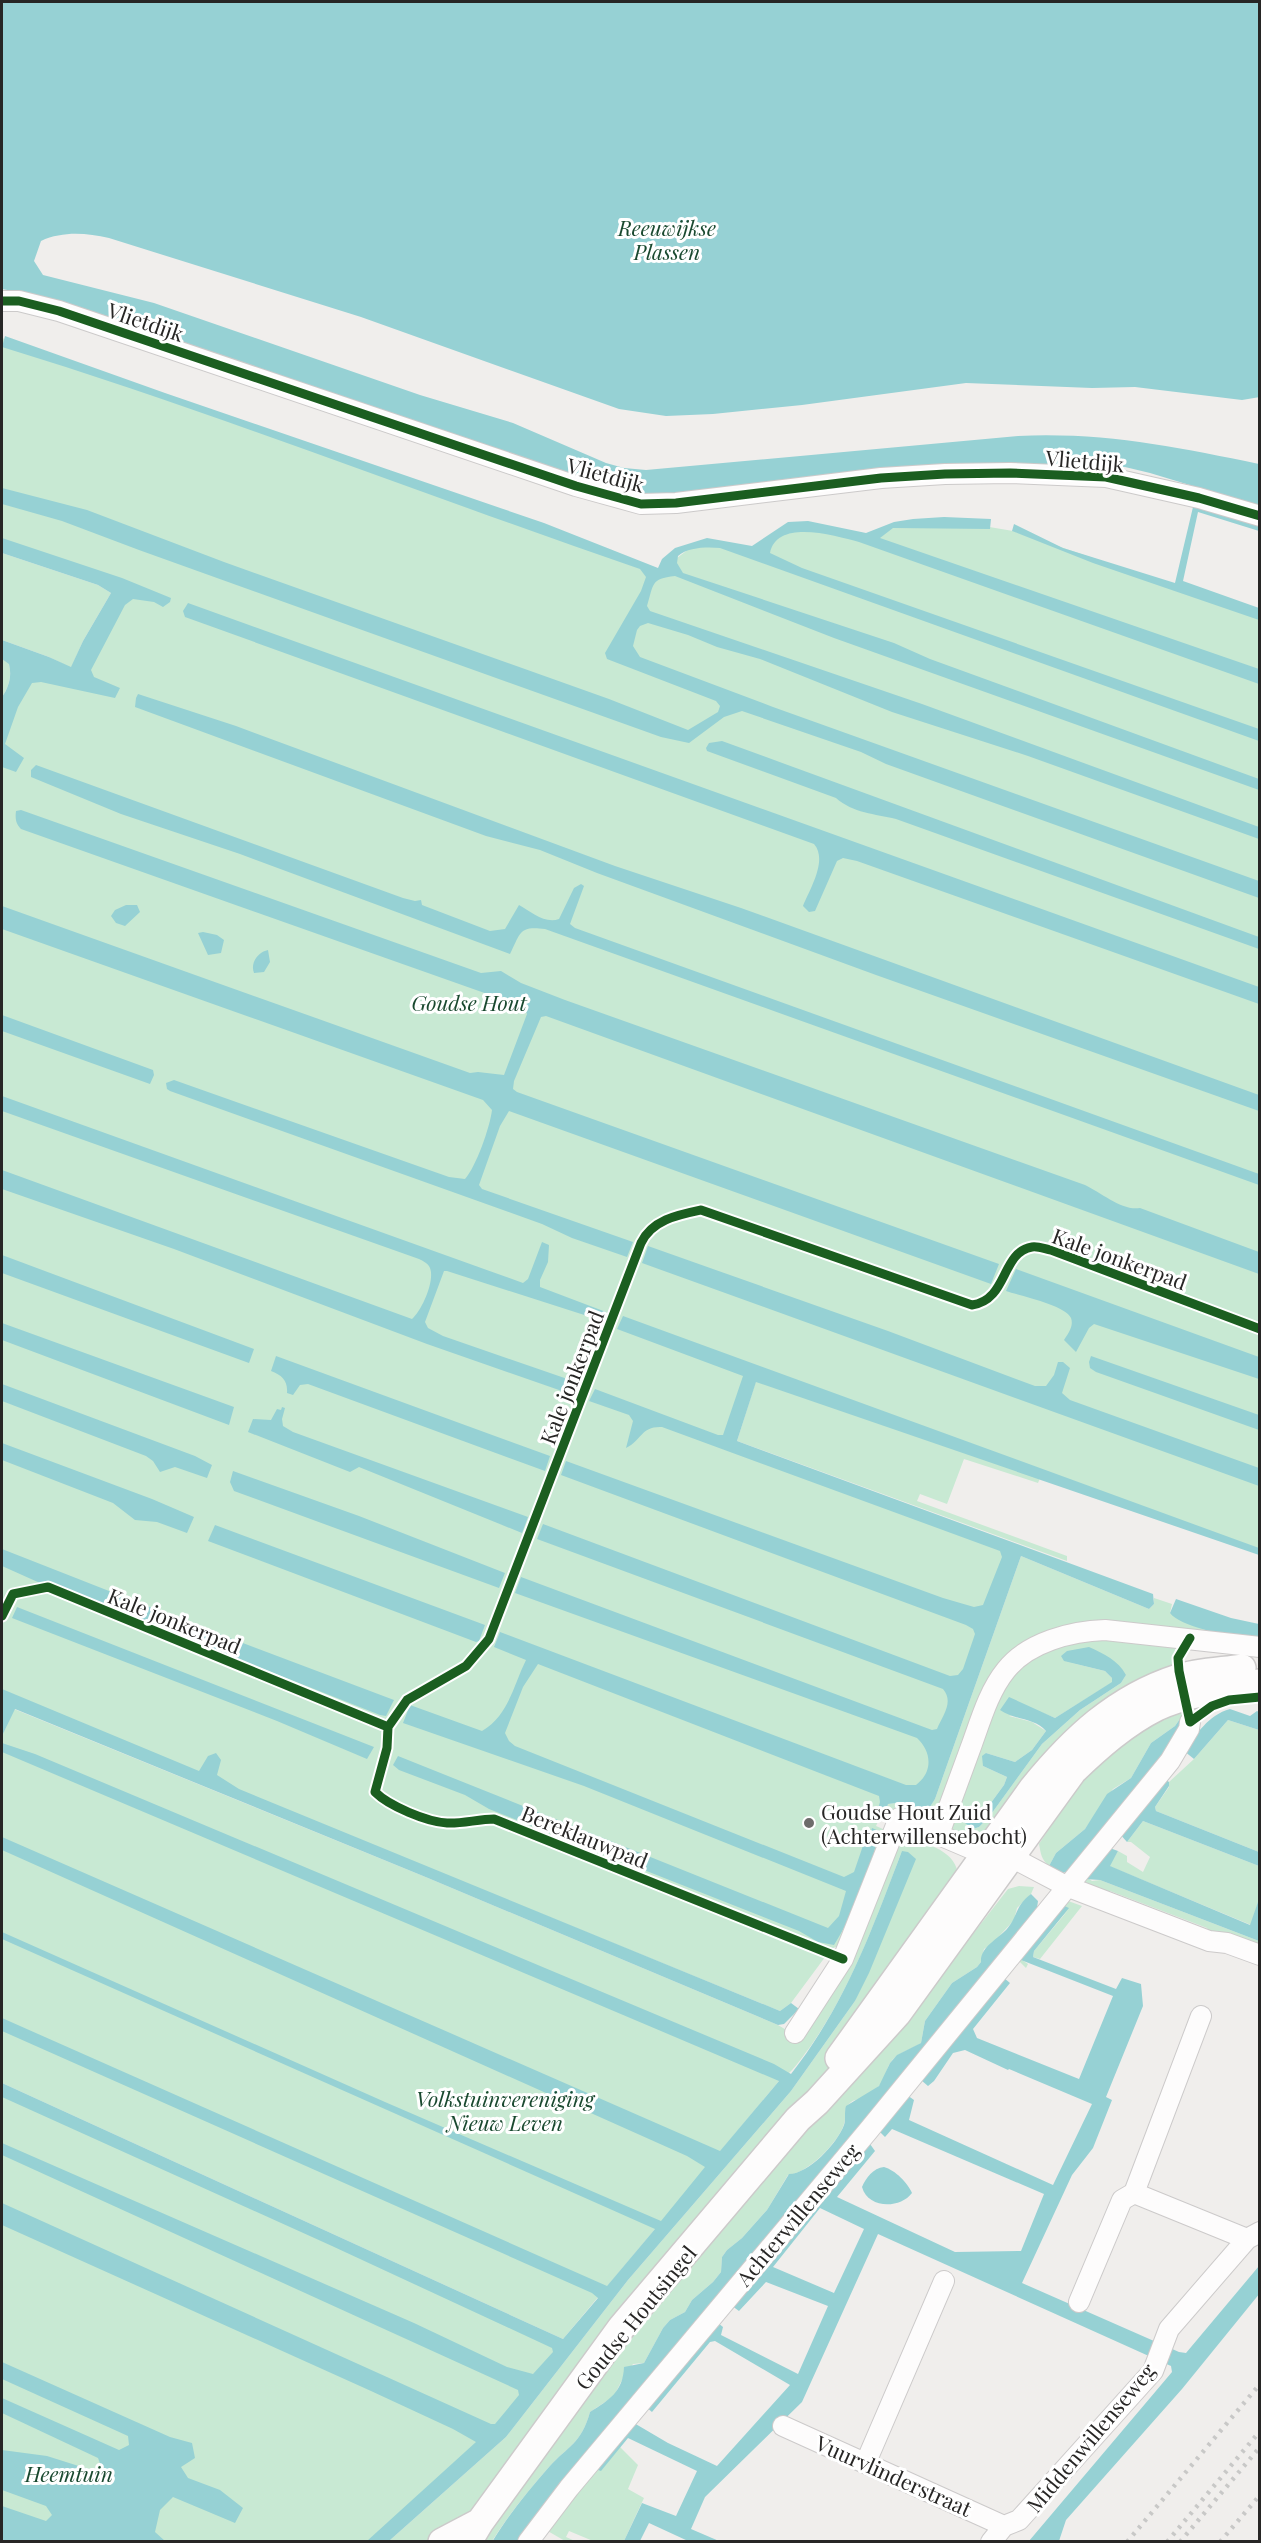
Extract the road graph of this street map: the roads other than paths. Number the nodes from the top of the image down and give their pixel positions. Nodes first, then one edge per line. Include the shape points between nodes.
1 (2, 301) edge
2 (1260, 516) edge
3 (1260, 1647) edge
4 (1260, 1666) edge
5 (1260, 1683) edge
6 (1190, 1722) dead end
7 (939, 1834) junction
8 (998, 1856) junction
9 (1066, 1886) junction
10 (1260, 1955) edge
11 (1201, 2016) dead end
12 (795, 2033) dead end
13 (1134, 2193) junction
14 (1253, 2235) edge
15 (944, 2281) dead end
16 (1079, 2302) dead end
17 (783, 2426) dead end
18 (866, 2462) junction
19 (1004, 2526) junction
20 (474, 2532) edge
21 (442, 2541) edge
22 (528, 2541) edge
23 (991, 2541) edge

1 - 2 street, Vlietdijk via 59,311 576,486 641,504 881,478 1010,473 1106,477
3 - 7 street via 1105,1630 1054,1638 1029,1652 1007,1668 993,1691
4 - 8 main road via 1180,1677 1125,1701 1101,1717 1065,1750 1033,1788
5 - 8 main road via 1185,1698 1158,1707 1125,1726 1073,1771
6 - 9 street, Achterwillenseweg via 1170,1761
7 - 8 street
7 - 12 street via 899,1818 843,1959
8 - 9 street
8 - 20 main road, Goudse Houtsingel via 897,2014 798,2119 621,2328
9 - 10 street via 1209,1941
9 - 22 street, Achterwillenseweg
11 - 13 street
13 - 14 street, Middenwillenseweg
13 - 16 street via 1122,2200
14 - 19 street, Middenwillenseweg via 1169,2329 1153,2371 1019,2520
15 - 18 street
17 - 18 street, Vuurvlinderstraat
18 - 19 street, Vuurvlinderstraat
19 - 23 street, Middenwillenseweg
20 - 21 main road, Goudse Houtsingel

